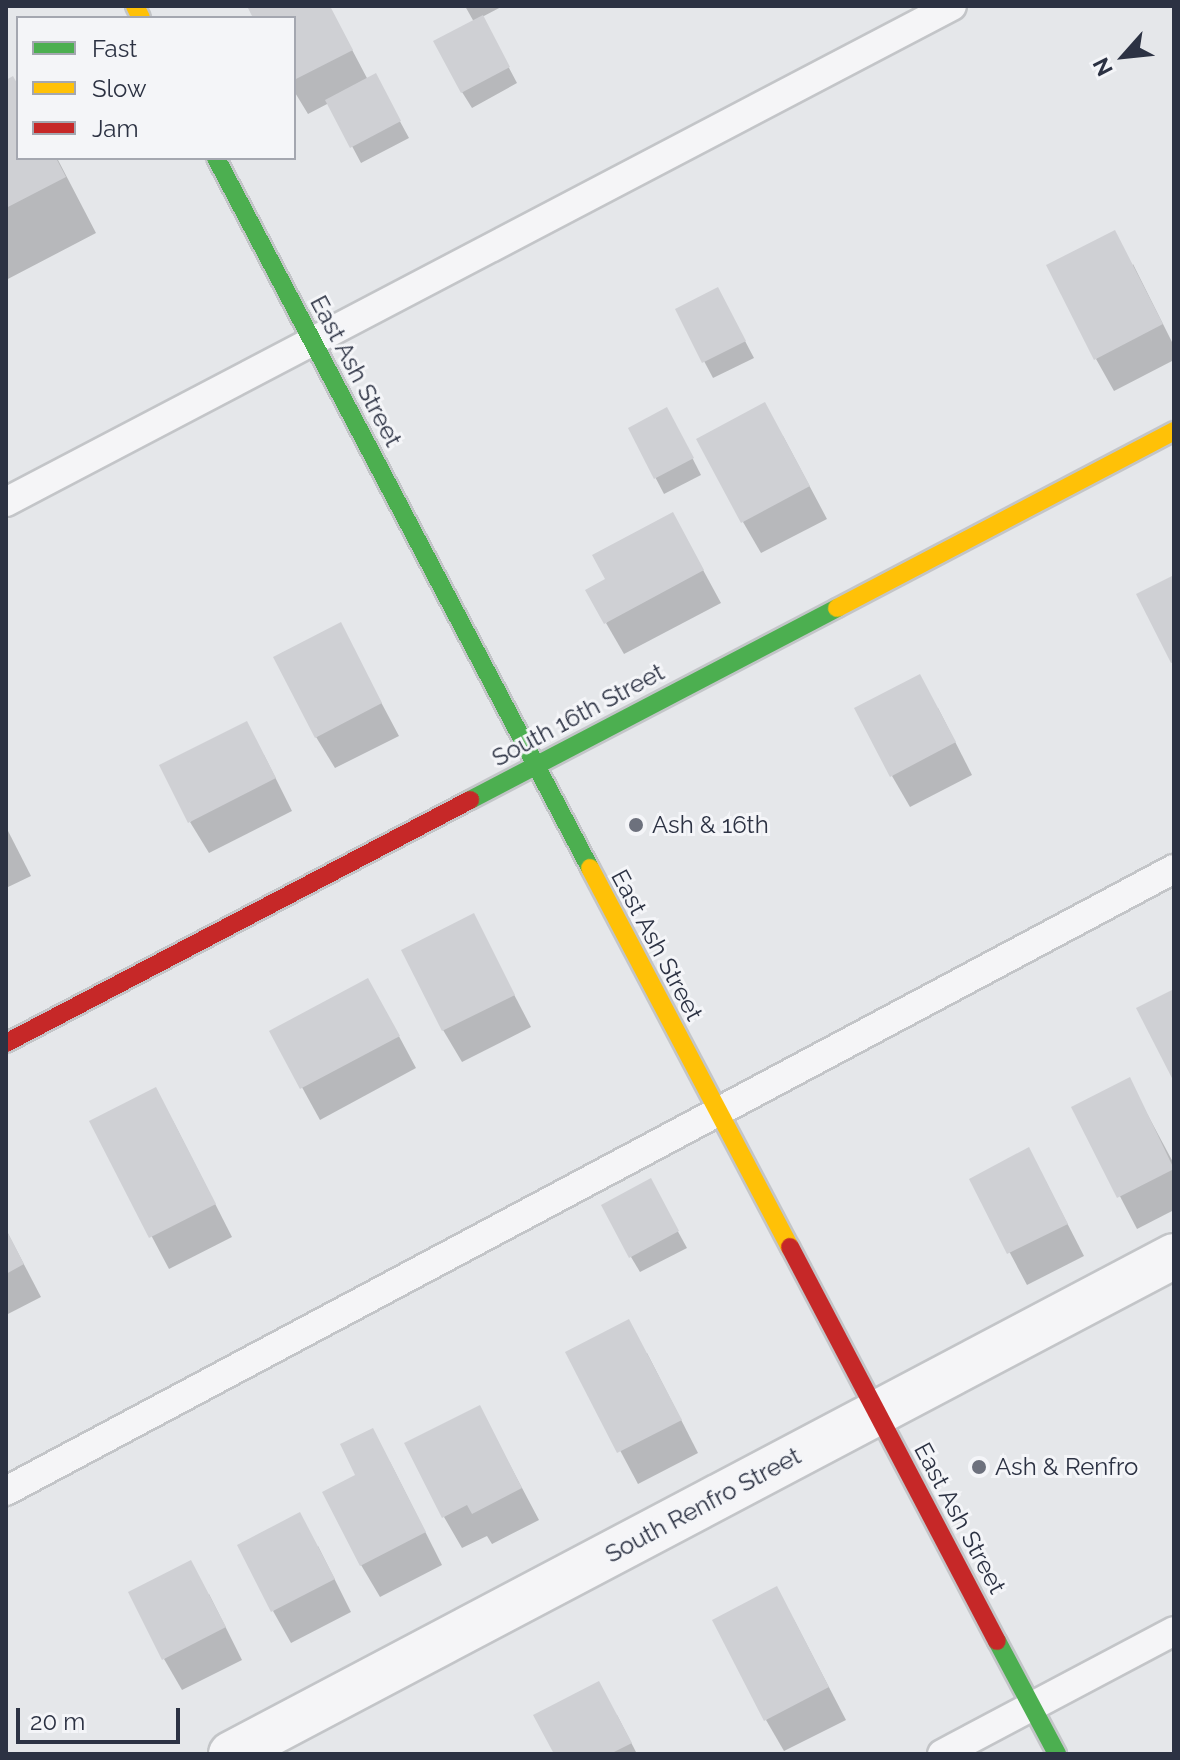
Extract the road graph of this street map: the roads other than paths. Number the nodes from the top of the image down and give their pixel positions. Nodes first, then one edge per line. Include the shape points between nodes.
1 (952, 6) edge
2 (217, 160) edge
3 (312, 340) junction
4 (1174, 431) edge
5 (6, 502) edge
6 (536, 764) junction
7 (1174, 869) edge
8 (6, 1043) edge
9 (718, 1113) junction
10 (1174, 1256) edge
11 (878, 1413) junction
12 (6, 1491) edge
13 (1174, 1631) edge
14 (1032, 1707) junction
15 (231, 1754) edge
16 (942, 1754) edge
17 (1057, 1754) edge

1 - 3 lane
2 - 3 street, East Ash Street
3 - 5 lane
3 - 6 street, East Ash Street
4 - 6 street, South 16th Street
6 - 8 street, South 16th Street
6 - 9 street, East Ash Street
7 - 9 lane
9 - 11 street, East Ash Street
9 - 12 lane
10 - 11 street, South Renfro Street
11 - 14 street, East Ash Street
11 - 15 street, South Renfro Street
13 - 14 lane
14 - 16 lane
14 - 17 street, East Ash Street

